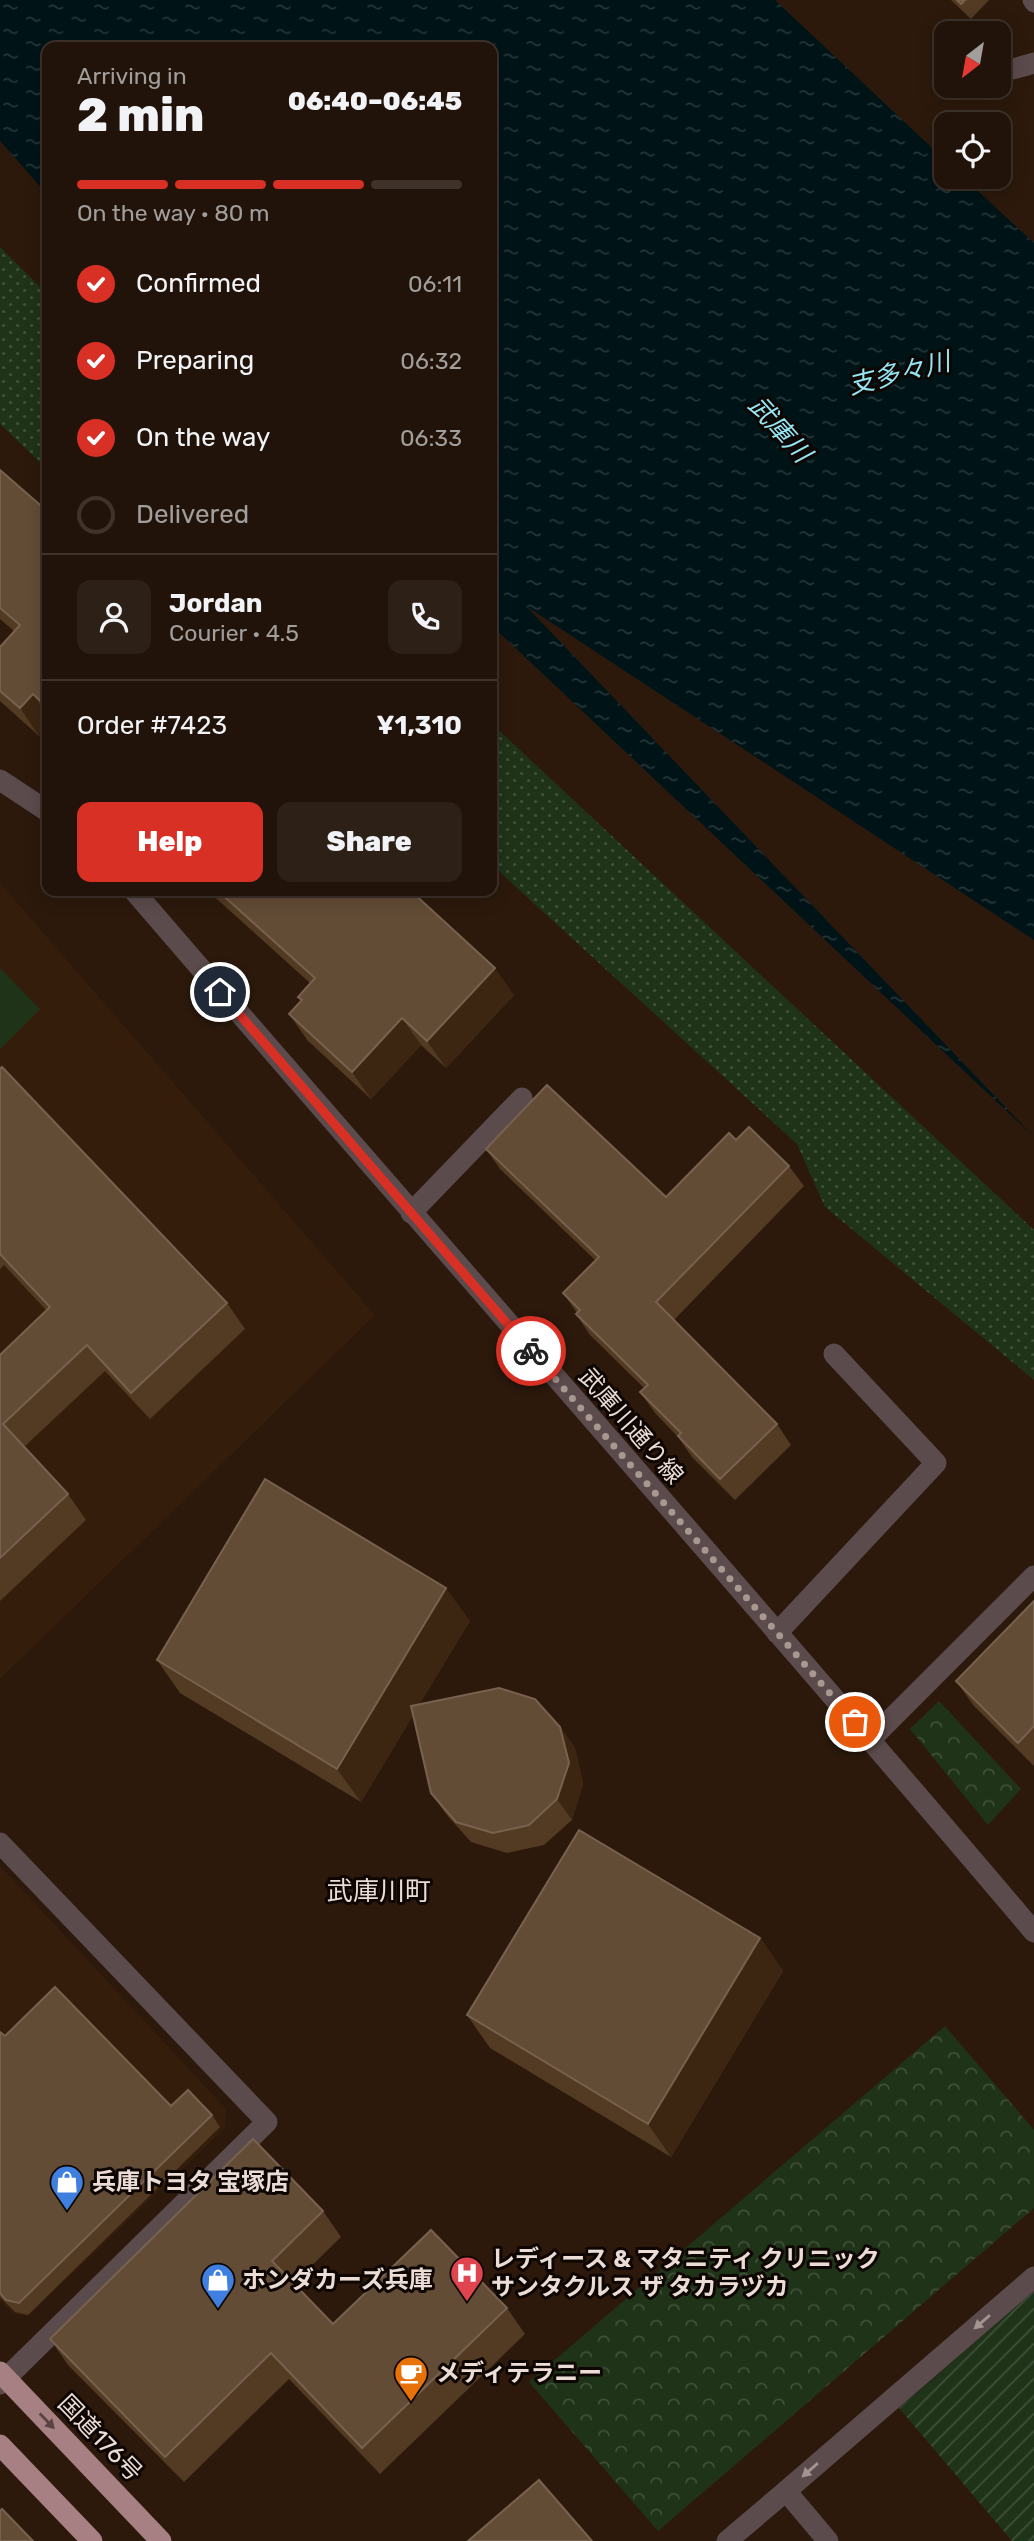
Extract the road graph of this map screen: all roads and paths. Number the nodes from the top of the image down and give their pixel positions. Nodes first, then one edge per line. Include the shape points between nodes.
1 (1034, 63) edge
2 (1013, 69) dead end
3 (0, 780) edge
4 (42, 808) edge
5 (138, 896) edge
6 (522, 1098) dead end
7 (411, 1213) junction
8 (834, 1354) dead end
9 (1034, 1576) edge
10 (777, 1633) junction
11 (871, 1740) junction
12 (0, 1843) edge
13 (1034, 1932) edge
14 (1034, 2277) edge
15 (2, 2378) edge
16 (0, 2445) edge
17 (786, 2491) junction
18 (92, 2541) edge
19 (161, 2541) edge
20 (727, 2541) edge
21 (828, 2541) edge

1 - 2 street
3 - 4 street
5 - 7 street, 武庫川通り線
6 - 7 street
7 - 10 street, 武庫川通り線
8 - 10 street via 936,1463
9 - 11 street
10 - 11 street, 武庫川通り線
11 - 13 street, 武庫川通り線
12 - 15 street via 267,2123
14 -> 17 street
15 -> 19 highway, 国道176号
16 - 18 highway
17 - 20 street
17 - 21 street

